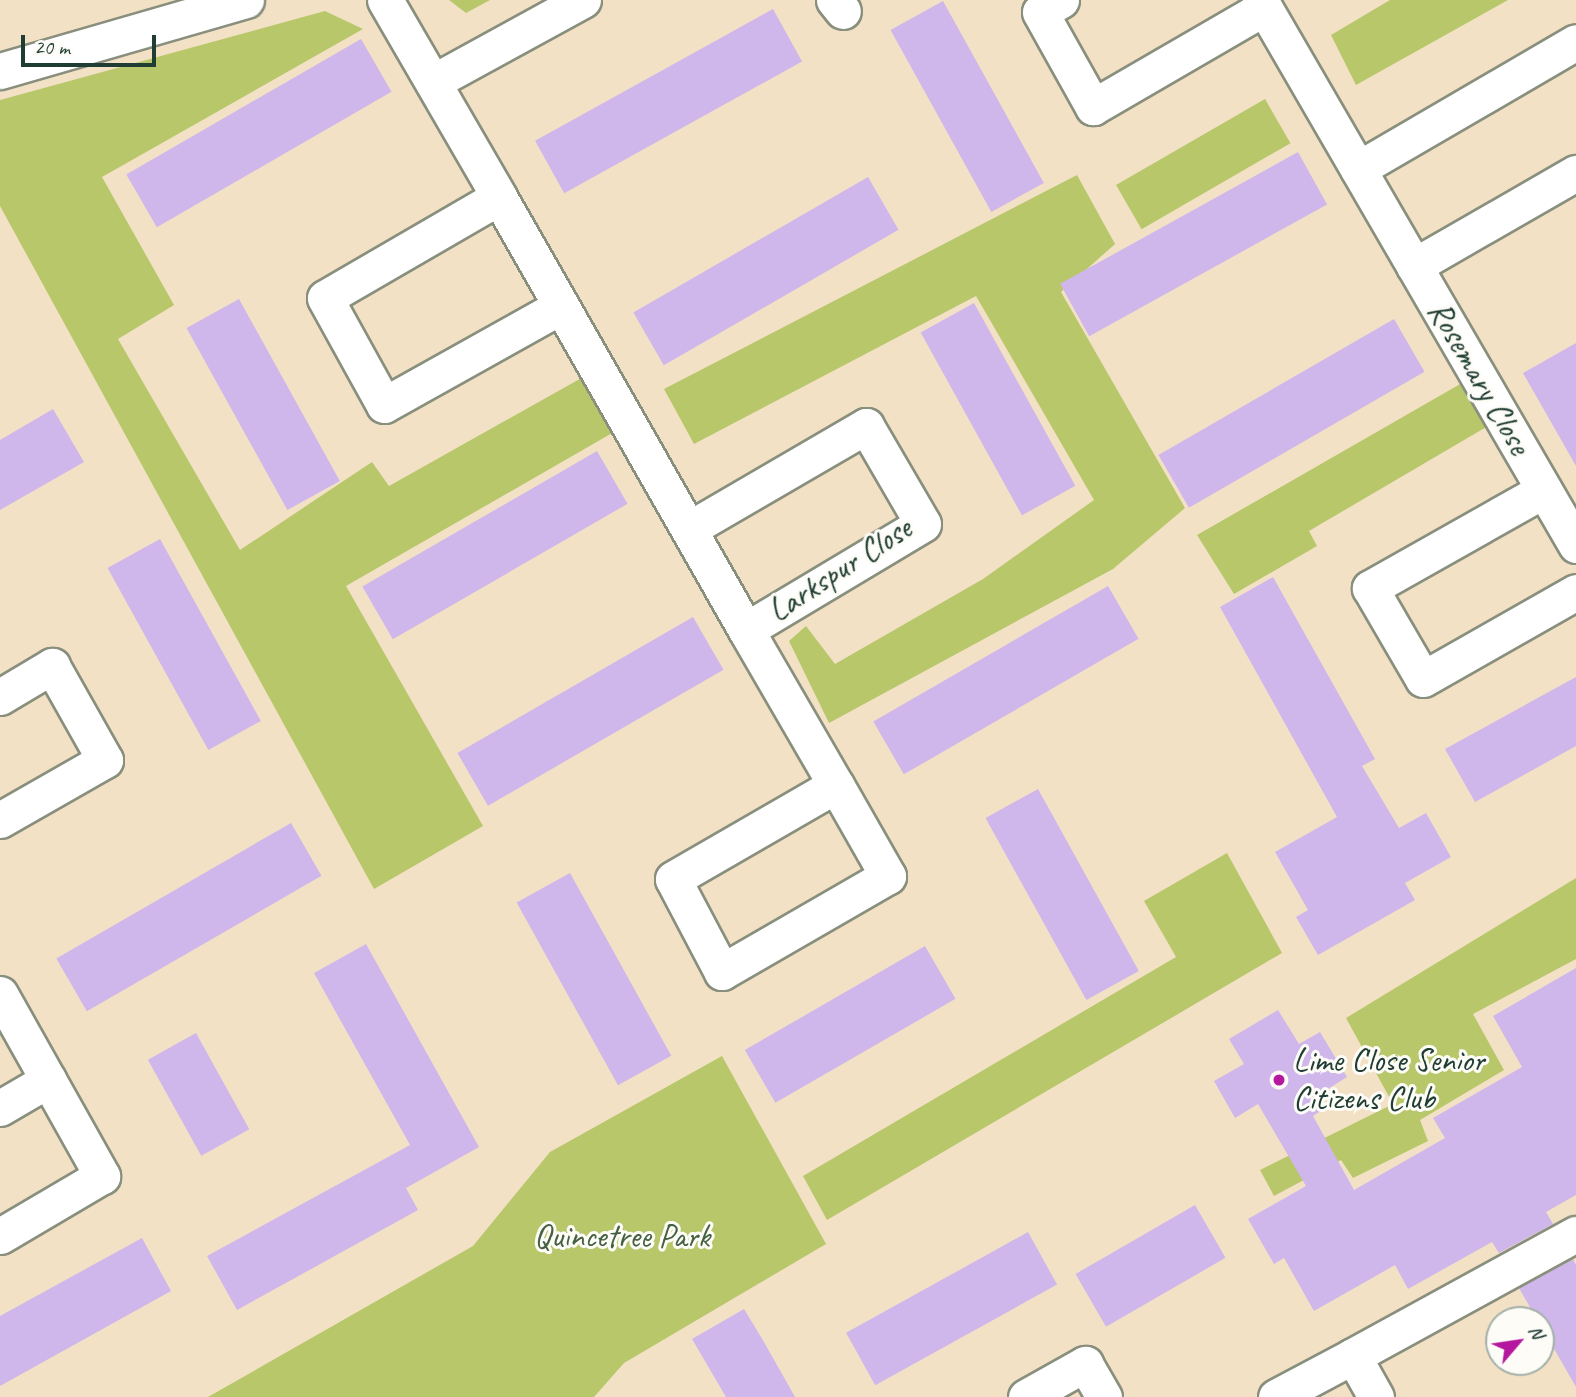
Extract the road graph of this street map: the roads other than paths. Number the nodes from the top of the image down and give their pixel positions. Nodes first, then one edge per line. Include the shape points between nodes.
1 (246, 0) edge
2 (385, 0) edge
3 (583, 0) edge
4 (1061, 0) edge
5 (1262, 4) edge
6 (1576, 42) edge
7 (0, 71) edge
8 (433, 82) junction
9 (1358, 169) junction
10 (1576, 173) edge
11 (499, 197) junction
12 (1414, 266) junction
13 (561, 306) junction
14 (1544, 490) junction
15 (689, 529) junction
16 (1576, 545) edge
17 (1576, 592) edge
18 (746, 630) junction
19 (0, 697) edge
20 (836, 785) junction
21 (0, 820) edge
22 (0, 994) edge
23 (48, 1080) junction
24 (0, 1108) edge
25 (1576, 1234) edge
26 (0, 1236) edge
27 (1353, 1356) junction
28 (1026, 1397) edge
29 (1104, 1397) edge
30 (1276, 1397) edge
31 (1376, 1397) edge

1 - 7 street
2 - 8 street, Larkspur Close
3 - 8 street
4 - 5 street, Rosemary Close via 1040,12 1093,107
5 - 9 street, Rosemary Close
6 - 9 street
8 - 11 street, Larkspur Close
9 - 12 street, Rosemary Close
10 - 12 street, Rosemary Close
11 - 13 street, Larkspur Close
11 - 13 street via 325,298 384,405
12 - 14 street, Rosemary Close
13 - 15 street, Larkspur Close
14 - 16 street, Rosemary Close
14 - 17 street, Rosemary Close via 1370,588 1423,679
15 - 18 street, Larkspur Close
15 - 18 street, Larkspur Close via 866,426 923,524
18 - 20 street, Larkspur Close
19 - 21 street via 52,666 105,760
20 - 20 street, Larkspur Close via 888,876 722,972 673,879
22 - 23 street
23 - 24 street
23 - 26 street via 102,1176
25 - 27 street
27 - 30 street
27 - 31 street
28 - 29 street via 1084,1364

